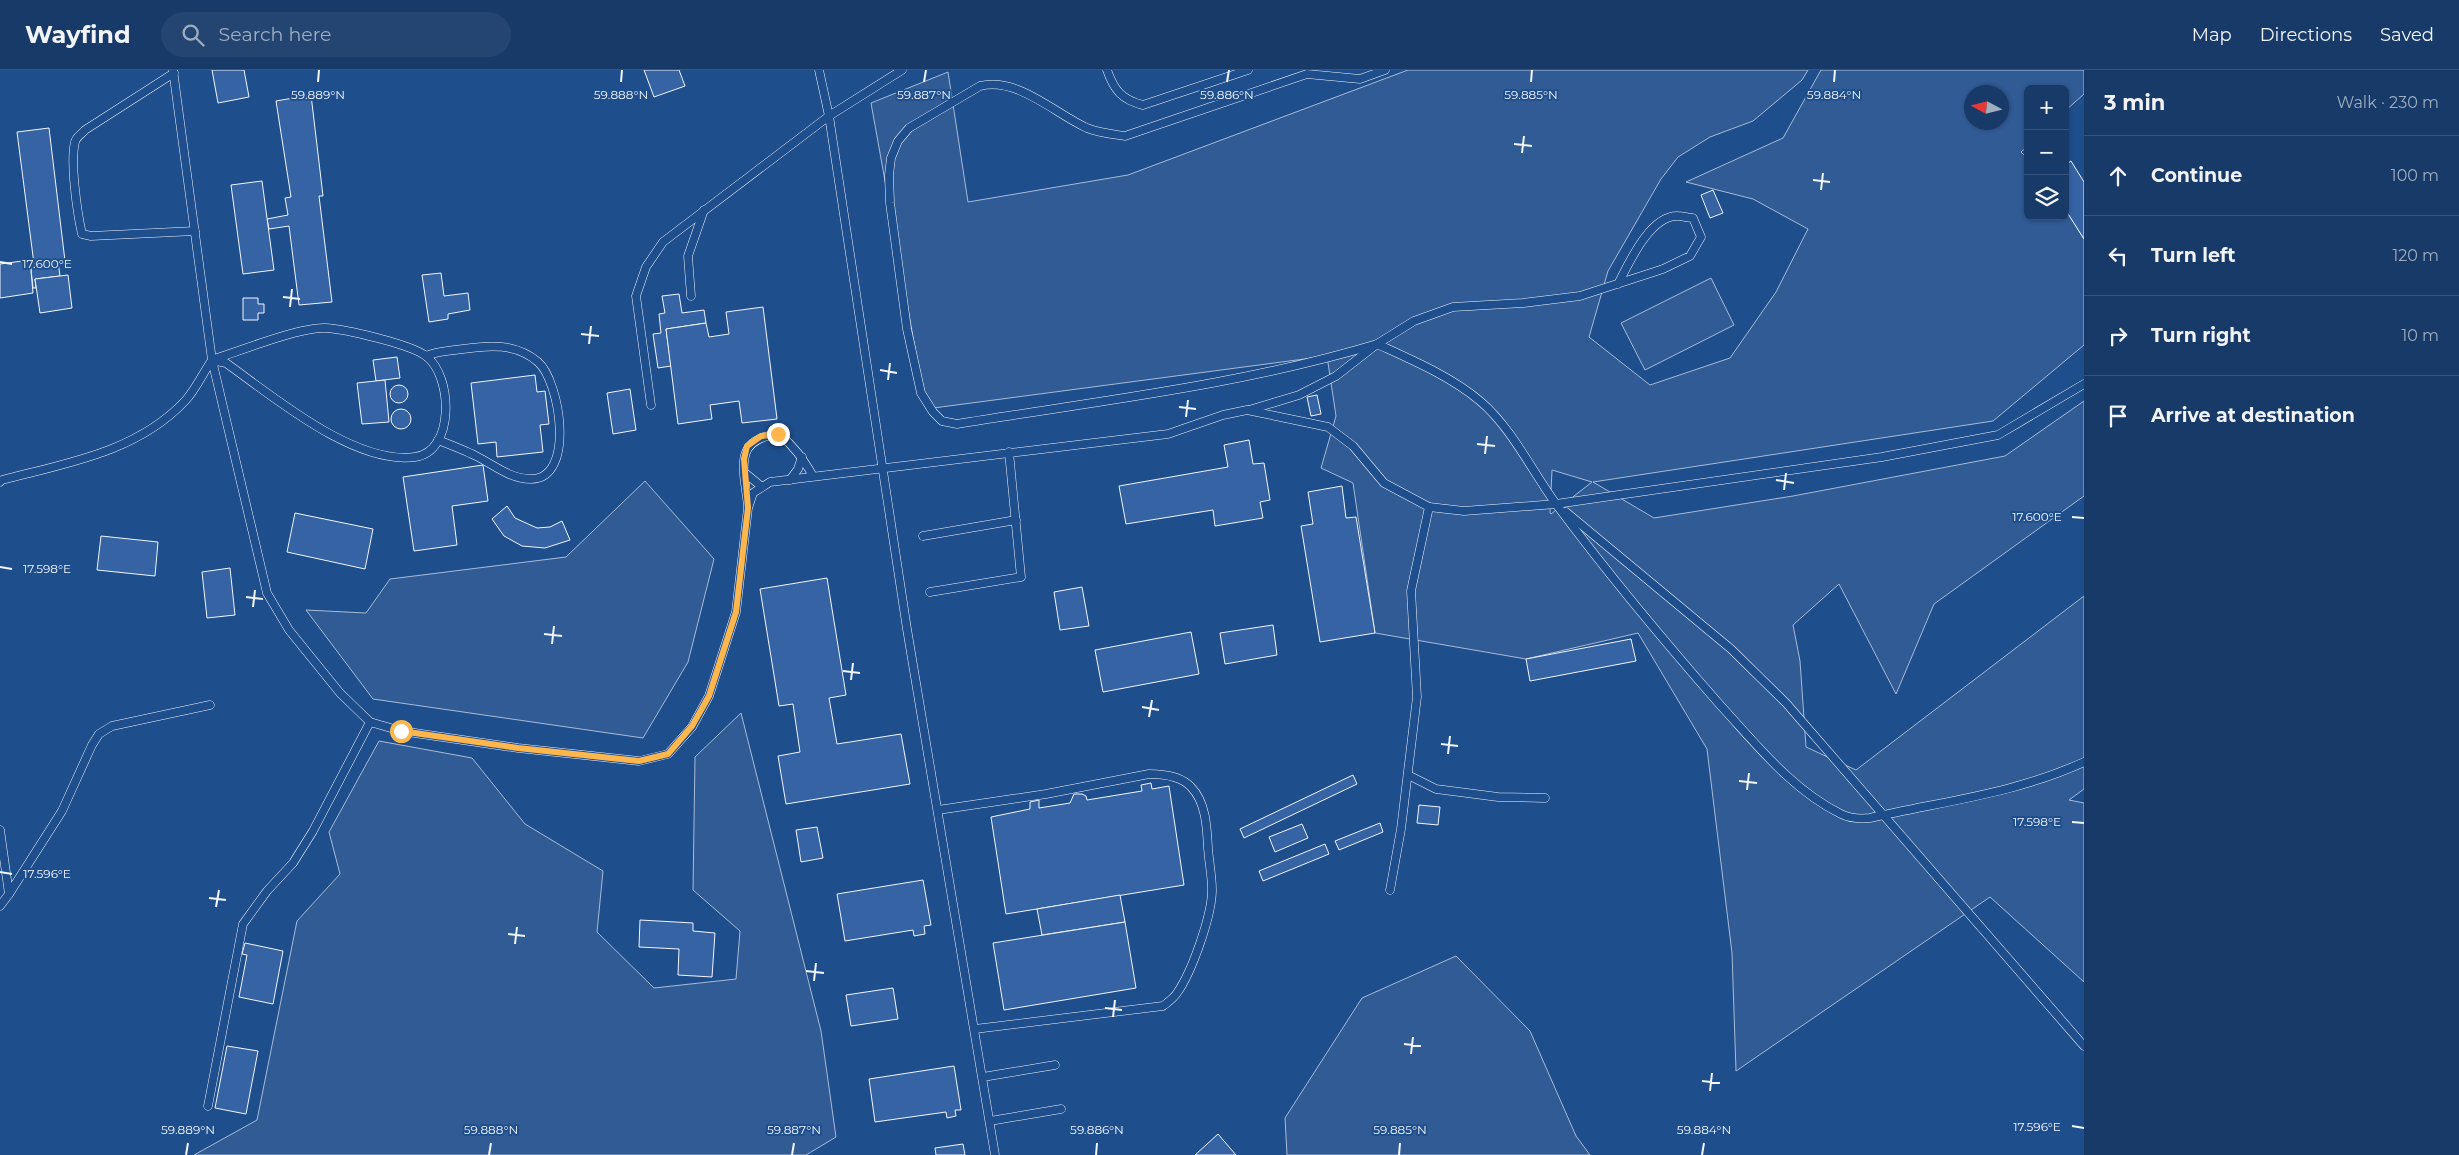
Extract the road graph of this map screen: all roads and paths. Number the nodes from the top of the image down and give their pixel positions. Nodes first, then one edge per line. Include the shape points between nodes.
1 (819, 70) edge
2 (902, 70) edge
3 (1108, 70) edge
4 (1248, 70) edge
5 (1385, 70) edge
6 (173, 72) edge
7 (829, 116) junction
8 (704, 210) junction
9 (194, 231) junction
10 (1618, 284) junction
11 (691, 296) dead end
12 (1377, 344) junction
13 (426, 356) junction
14 (212, 360) junction
15 (2084, 384) edge
16 (651, 405) dead end
17 (1247, 410) junction
18 (438, 440) junction
19 (1010, 452) junction
20 (802, 457) junction
21 (883, 467) junction
22 (744, 472) junction
23 (813, 476) junction
24 (790, 480) junction
25 (0, 482) edge
26 (762, 487) junction
27 (1556, 504) junction
28 (1429, 507) junction
29 (748, 508) junction
30 (1016, 520) junction
31 (923, 536) dead end
32 (930, 592) dead end
33 (210, 705) dead end
34 (370, 722) junction
35 (2084, 762) edge
36 (1408, 775) junction
37 (1545, 798) dead end
38 (938, 810) junction
39 (1883, 815) junction
40 (0, 830) edge
41 (1390, 890) dead end
42 (9, 894) junction
43 (0, 906) edge
44 (975, 1029) junction
45 (2084, 1046) edge
46 (1056, 1065) dead end
47 (983, 1077) junction
48 (208, 1106) dead end
49 (1061, 1110) dead end
50 (990, 1121) junction
51 (995, 1155) edge

1 - 7 lane
2 - 7 lane
3 - 4 lane via 1118,92 1130,102 1143,105
5 - 12 lane via 1360,79 1307,74 1125,136 1100,133 1016,89 989,84 980,86 910,128 898,141 888,175 907,328 917,374 921,392 942,421 957,424 1261,374
6 - 9 lane
6 - 9 lane via 75,139 79,220 82,234 91,236
7 - 8 lane
7 - 21 lane
8 - 11 lane via 688,256
8 - 16 lane via 663,242 646,267 636,296
9 - 14 lane
10 - 10 lane via 1690,256 1701,237 1693,218 1676,215 1654,225
10 - 12 lane via 1580,296 1523,303 1453,306 1414,322
12 - 17 lane via 1336,376 1299,395
12 - 27 lane via 1450,380 1480,401 1505,427
13 - 14 lane via 400,345 323,328
13 - 18 lane via 439,370 446,397 443,431
13 - 18 lane via 489,344 514,348 539,362 551,384 560,429 560,446 555,462 546,475 533,479 507,474 475,455
14 - 18 lane via 226,363 332,436 359,447 396,457 417,457 432,449
14 - 25 lane via 185,400 142,436 84,459
14 - 34 lane via 266,593 317,666
15 - 27 lane via 1998,436 1882,457
17 - 19 lane via 1223,414 1168,434
17 - 28 lane via 1328,427 1353,446 1384,483
19 - 21 lane
19 - 30 lane
20 - 22 lane via 778,434 761,436 747,446
20 - 23 lane
20 - 24 lane
21 - 23 lane
21 - 38 lane
22 - 26 lane
22 - 29 lane
23 - 24 lane
24 - 26 lane via 770,482
26 - 29 lane via 753,493
27 - 28 lane via 1464,511
27 - 39 lane via 1731,649 1786,703
27 - 39 lane via 1656,633 1782,772 1842,815 1854,819
28 - 36 lane via 1411,591 1417,697
29 - 34 lane via 736,612 709,696 692,726 668,754 639,761 518,748 401,731
30 - 31 lane
30 - 32 lane via 1022,577
33 - 42 lane via 112,726 100,734 62,811
34 - 48 lane via 293,863 267,890 243,924
35 - 39 lane via 2054,776 2006,791
36 - 37 lane via 1436,789 1498,797
36 - 41 lane
38 - 44 lane
38 - 44 lane via 1163,774 1192,787 1207,825 1212,891 1208,914 1189,974 1176,995 1163,1006
39 - 45 lane
40 - 42 lane
42 - 43 lane
44 - 47 lane
46 - 47 lane
47 - 50 lane
49 - 50 lane
50 - 51 lane

